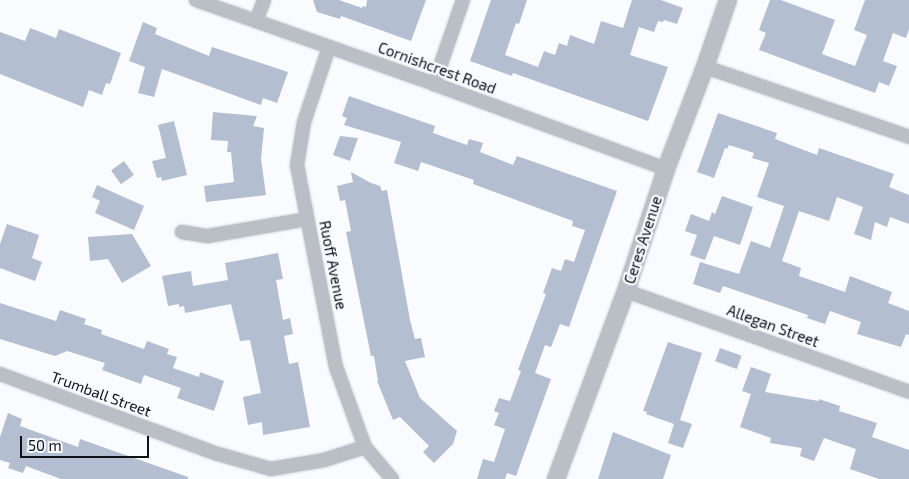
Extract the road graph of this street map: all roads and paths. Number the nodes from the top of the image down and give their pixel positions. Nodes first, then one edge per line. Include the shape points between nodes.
1 (196, 0) edge
2 (264, 0) edge
3 (463, 0) edge
4 (728, 0) edge
5 (256, 22) junction
6 (330, 47) junction
7 (705, 67) junction
8 (434, 84) junction
9 (908, 132) edge
10 (666, 169) junction
11 (307, 219) junction
12 (182, 232) dead end
13 (626, 291) junction
14 (0, 374) edge
15 (909, 392) edge
16 (365, 446) junction
17 (392, 479) edge
18 (556, 479) edge

1 - 5 street, Cornishcrest Road
2 - 5 street
3 - 8 street
4 - 7 street, Ceres Avenue
5 - 6 street, Cornishcrest Road
6 - 8 street, Cornishcrest Road
6 - 11 street, Ruoff Avenue via 304,122 298,165
7 - 9 street
7 - 10 street, Ceres Avenue
8 - 10 street, Cornishcrest Road
10 - 13 street, Ceres Avenue
11 - 12 street via 208,236
11 - 16 street, Ruoff Avenue via 336,367
13 - 15 street, Allegan Street
13 - 18 street, Ceres Avenue
14 - 16 street, Trumball Street via 218,454 272,468 324,460
16 - 17 street, Ruoff Avenue

